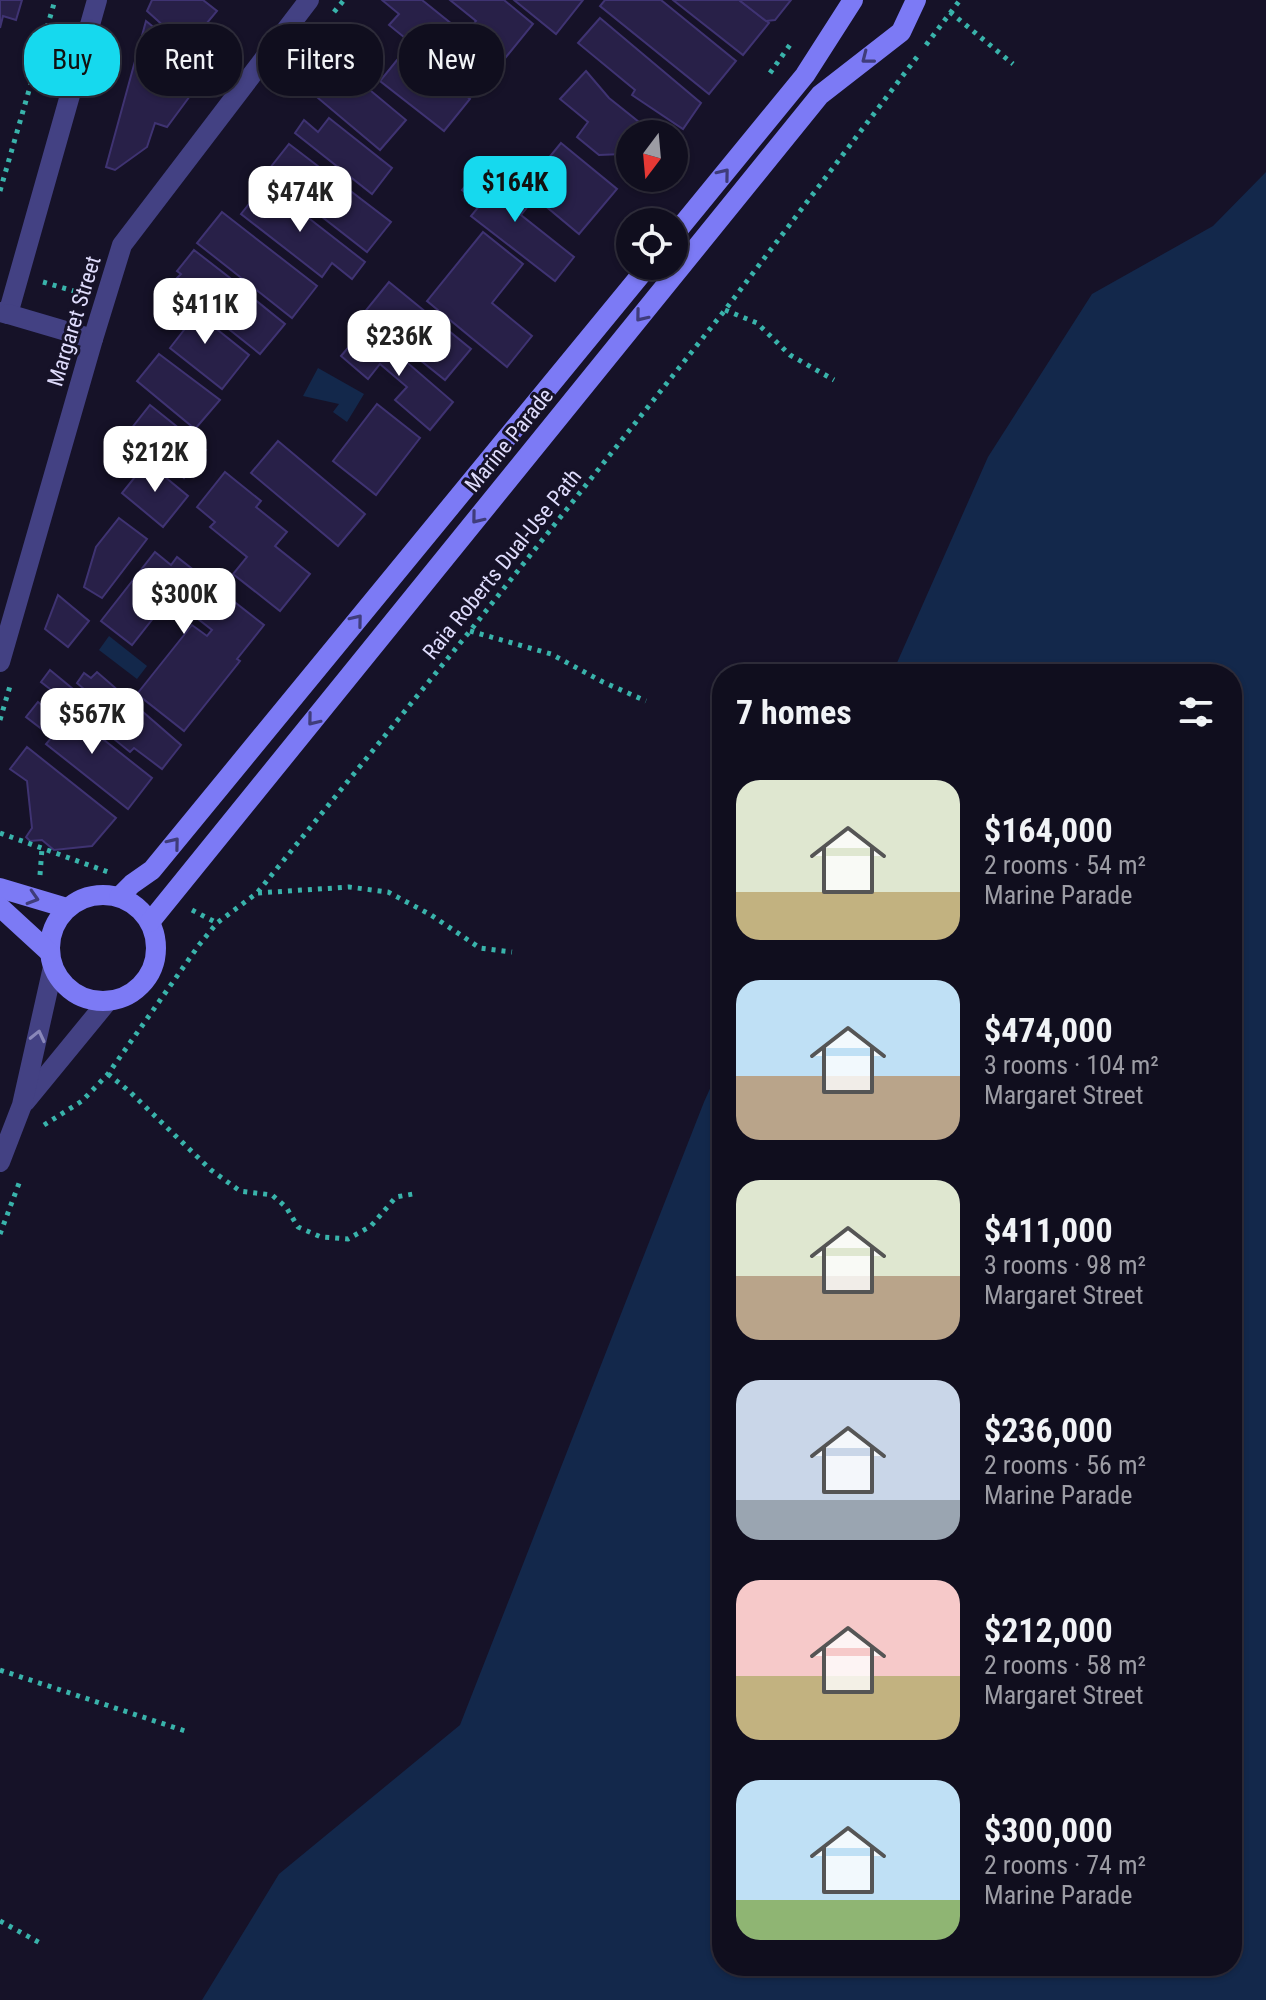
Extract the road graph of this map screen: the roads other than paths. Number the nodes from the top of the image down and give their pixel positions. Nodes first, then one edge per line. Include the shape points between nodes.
1 (97, 0) edge
2 (309, 0) edge
3 (853, 0) edge
4 (916, 0) edge
5 (688, 218) edge
6 (637, 280) edge
7 (4, 313) edge
8 (93, 339) junction
9 (0, 662) edge
10 (0, 888) edge
11 (119, 897) junction
12 (0, 907) edge
13 (67, 908) junction
14 (150, 922) junction
15 (51, 960) junction
16 (107, 1002) junction
17 (22, 1105) junction
18 (0, 1162) edge

1 - 7 street
2 - 8 street, Margaret Street via 122,245
5 -> 3 street via 805,75
4 -> 14 street, Marine Parade via 901,32 820,95
11 -> 6 street, Marine Parade via 152,870
7 - 8 street
8 - 9 street, Margaret Street
10 -> 13 street
11 - 13 street via 82,898
11 - 14 street
12 - 15 street
13 - 15 street via 50,937
14 - 16 street via 156,939 150,974 138,988
15 - 16 street via 71,991
17 -> 15 street
16 - 17 street
17 - 18 street

